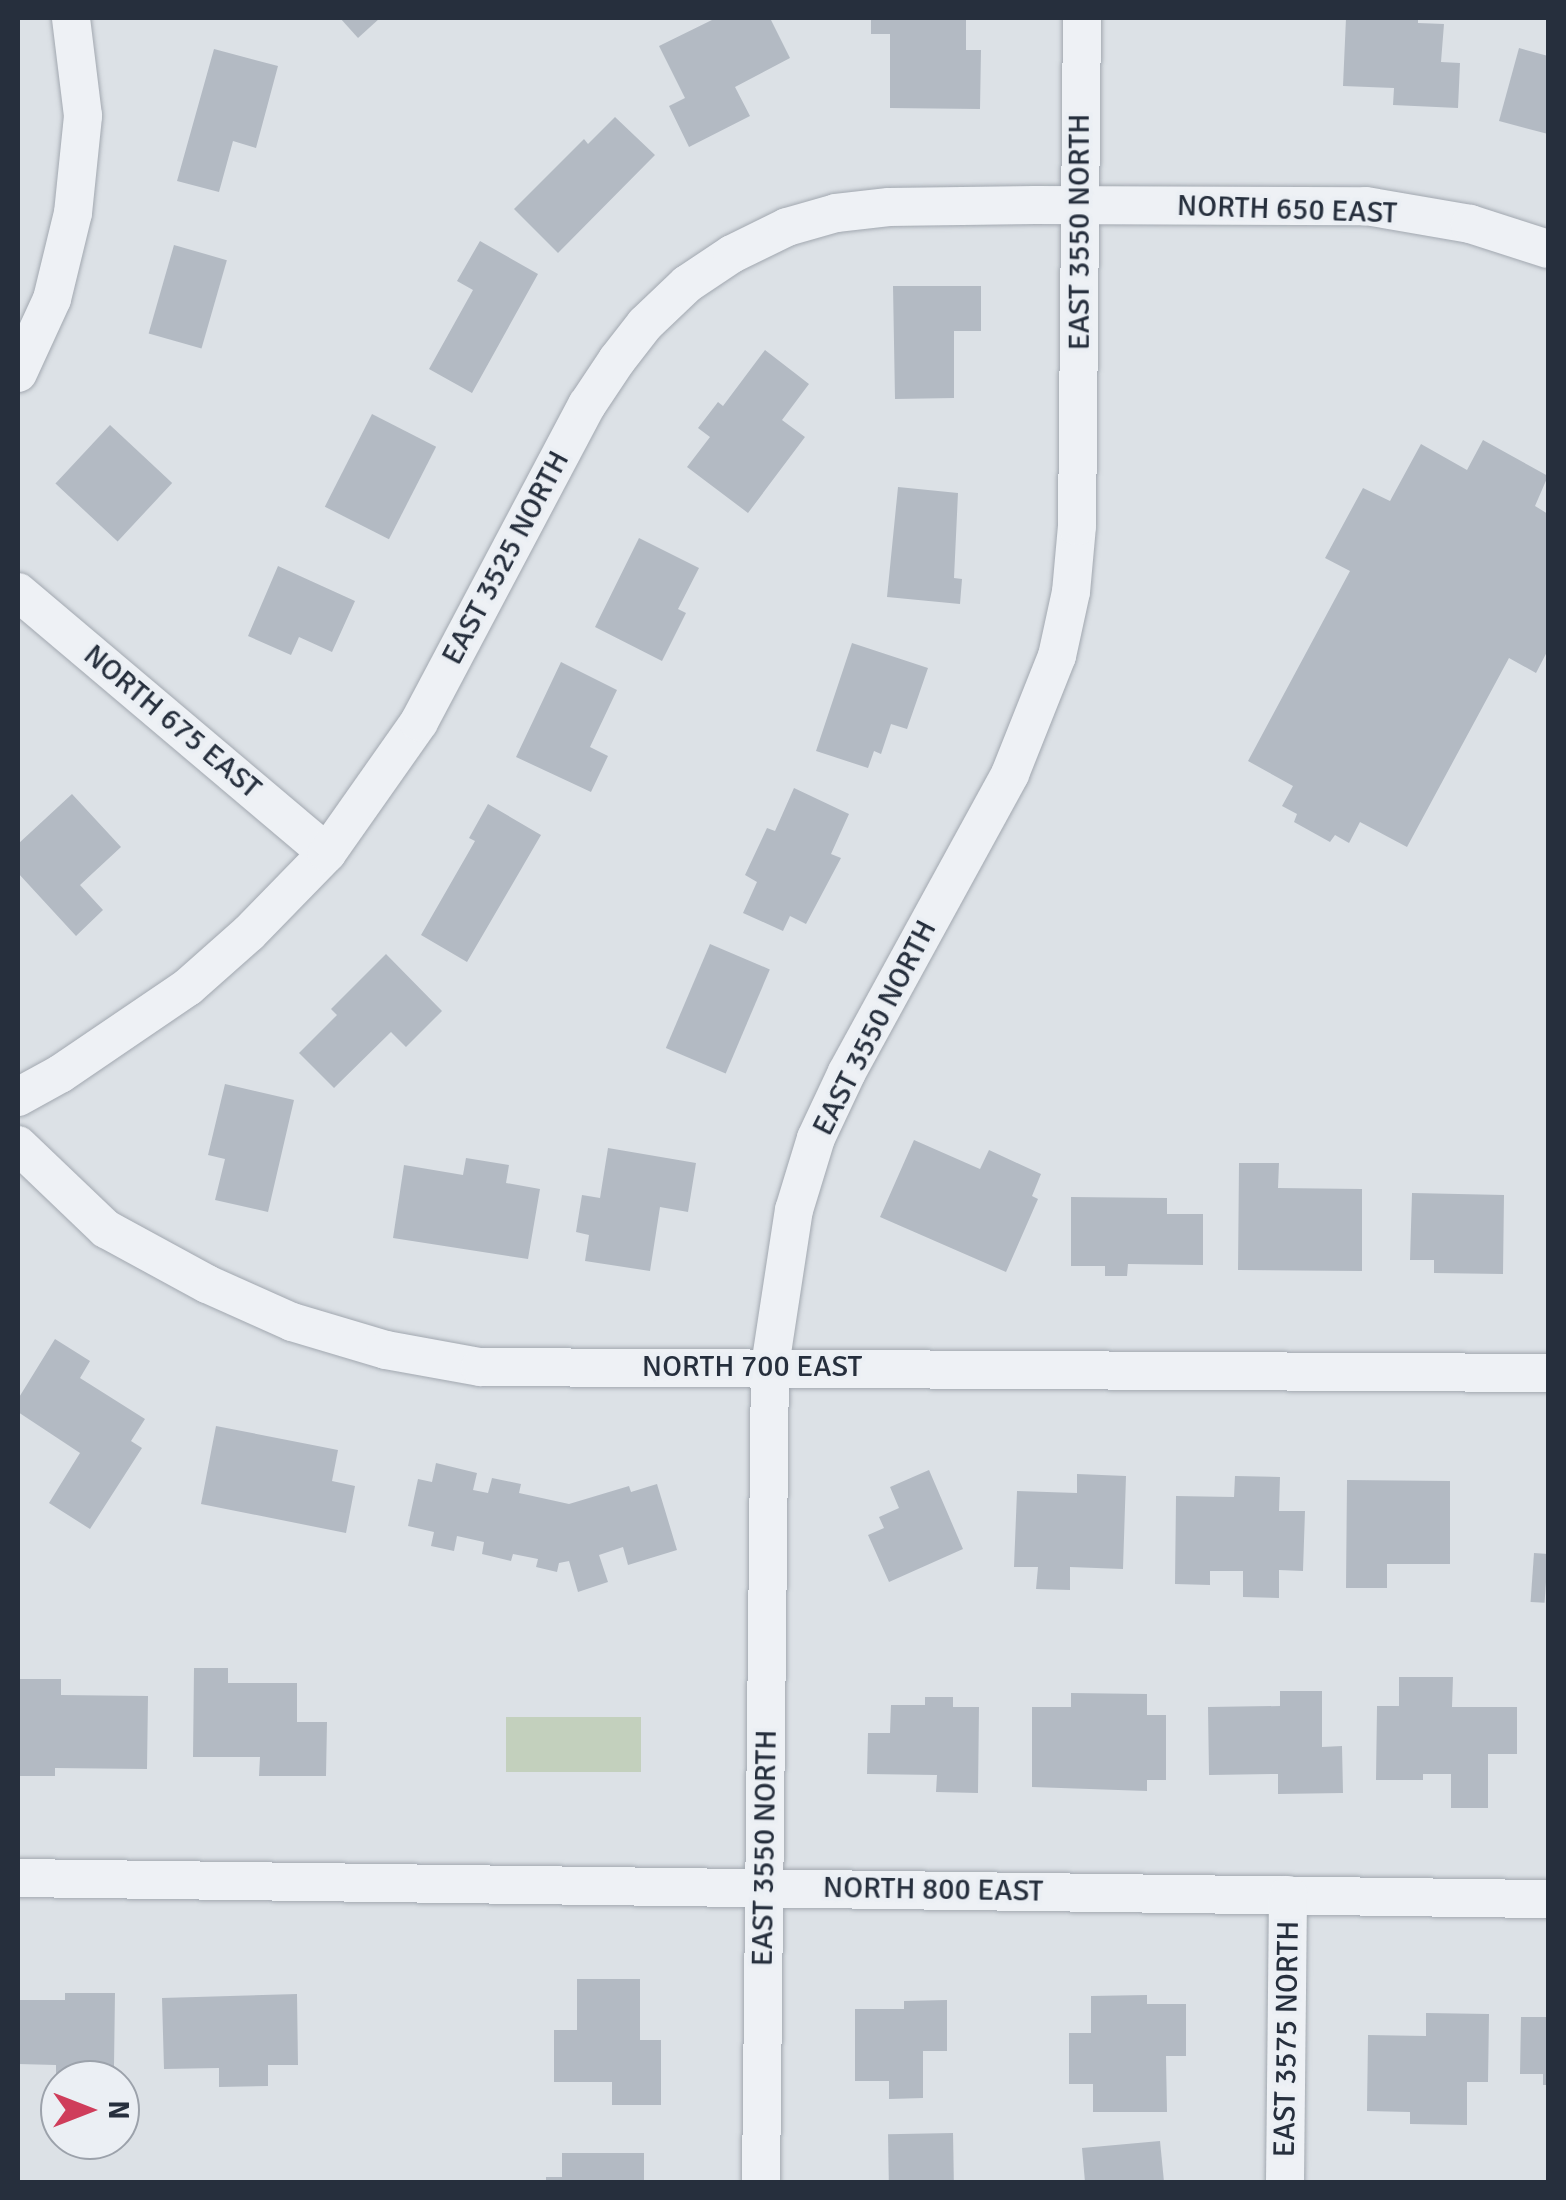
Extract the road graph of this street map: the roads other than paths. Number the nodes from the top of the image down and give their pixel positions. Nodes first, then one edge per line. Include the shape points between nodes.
1 (71, 18) edge
2 (1082, 18) edge
3 (1080, 206) junction
4 (1548, 249) edge
5 (18, 373) edge
6 (18, 592) edge
7 (327, 853) junction
8 (18, 1097) edge
9 (18, 1145) edge
10 (770, 1366) junction
11 (1548, 1373) edge
12 (18, 1878) edge
13 (764, 1888) junction
14 (1288, 1895) junction
15 (1548, 1898) edge
16 (761, 2182) edge
17 (1285, 2182) edge

1 - 5 street via 83,116 72,213 52,299
2 - 3 street, EAST 3550 NORTH
3 - 4 street, NORTH 650 EAST via 1366,206 1470,224
3 - 7 street, EAST 3525 NORTH via 889,206 836,214 774,234 687,284 645,324 587,406 419,722
3 - 10 street, EAST 3550 NORTH via 1077,526 1057,656 1010,774 816,1138 794,1210
6 - 7 street, NORTH 675 EAST
7 - 8 street, EAST 3525 NORTH via 188,987
9 - 10 street, NORTH 700 EAST via 106,1228 207,1284 292,1322 367,1345 480,1367
10 - 11 street, NORTH 700 EAST
10 - 13 street, EAST 3550 NORTH
12 - 13 street, NORTH 800 EAST
13 - 14 street, NORTH 800 EAST
13 - 16 street, EAST 3550 NORTH
14 - 15 street, NORTH 800 EAST
14 - 17 street, EAST 3575 NORTH

